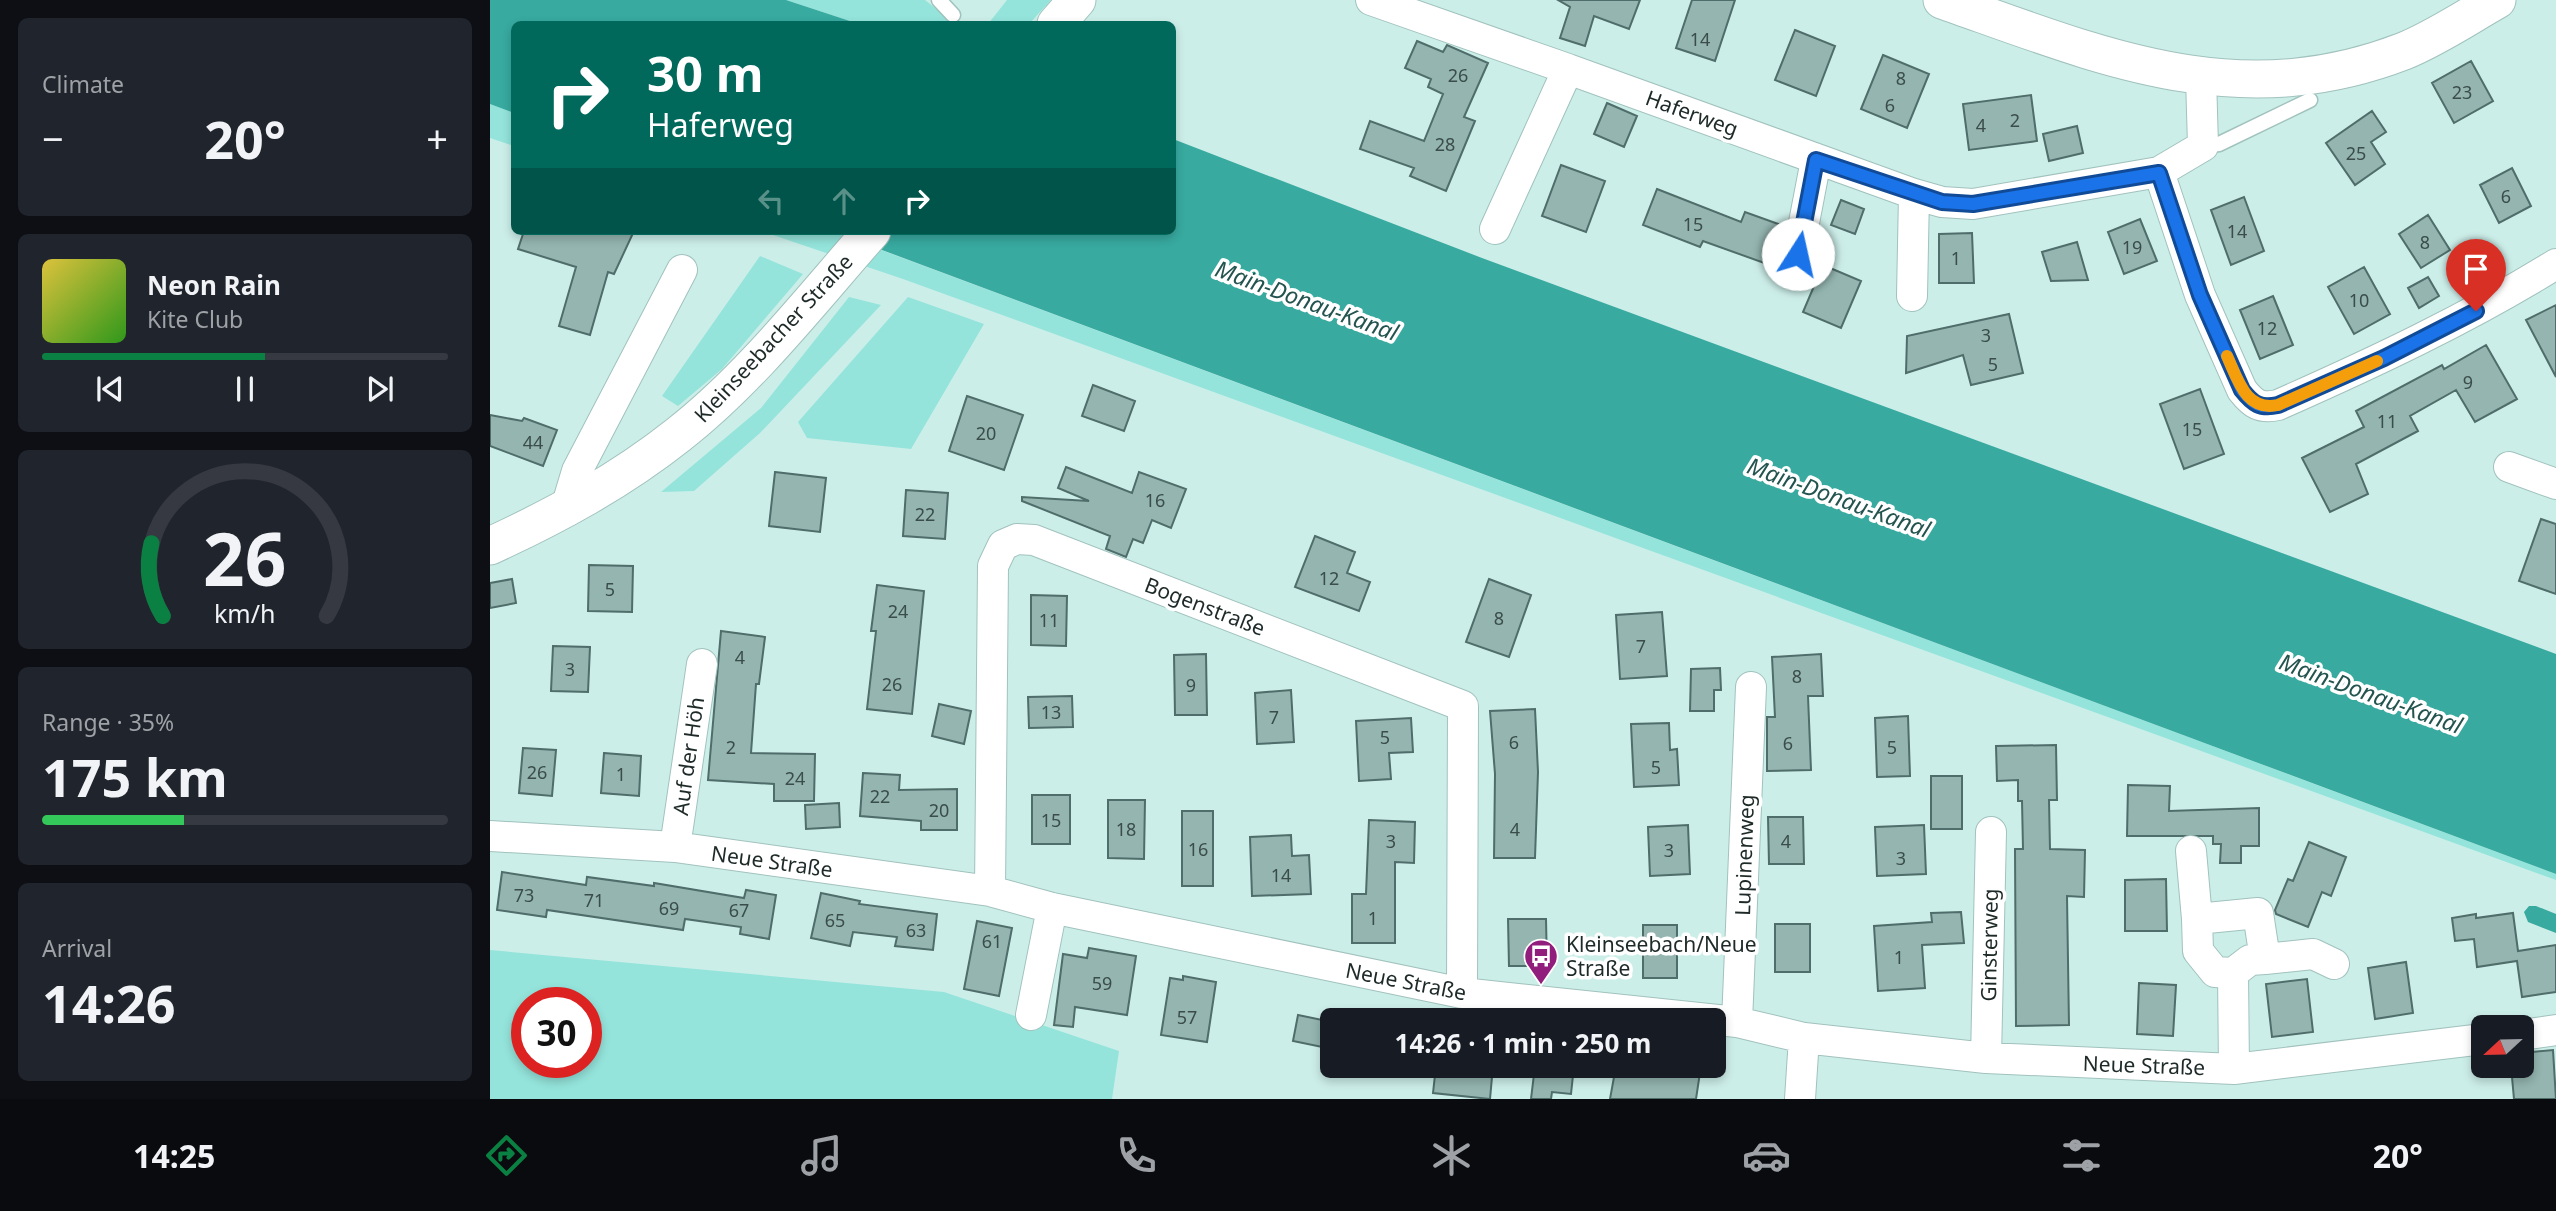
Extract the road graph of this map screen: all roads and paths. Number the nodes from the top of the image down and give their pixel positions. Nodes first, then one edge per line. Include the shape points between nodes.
1 (939, 0) edge
2 (1077, 0) edge
3 (1371, 0) edge
4 (1942, 0) edge
5 (2497, 0) edge
6 (953, 15) dead end
7 (1059, 21) edge
8 (1568, 69) junction
9 (2201, 78) junction
10 (2310, 100) dead end
11 (2203, 146) junction
12 (1816, 160) junction
13 (2159, 173) junction
14 (1914, 194) junction
15 (1495, 229) dead end
16 (869, 235) edge
17 (1798, 254) dead end
18 (2556, 264) edge
19 (682, 270) dead end
20 (1912, 296) dead end
21 (2509, 467) dead end
22 (2556, 484) edge
23 (565, 511) junction
24 (490, 545) edge
25 (702, 664) dead end
26 (1751, 687) dead end
27 (1991, 832) dead end
28 (490, 836) edge
29 (675, 848) junction
30 (2191, 851) dead end
31 (990, 891) junction
32 (1052, 908) junction
33 (2197, 919) junction
34 (2264, 959) junction
35 (2333, 964) dead end
36 (2233, 973) junction
37 (1462, 993) junction
38 (1031, 1015) dead end
39 (1737, 1022) junction
40 (2556, 1030) edge
41 (2534, 1033) edge
42 (1804, 1038) junction
43 (2471, 1040) edge
44 (1986, 1058) junction
45 (2234, 1069) junction
46 (1800, 1099) edge

1 - 6 lane
2 - 7 street
3 - 8 street, Haferweg
4 - 9 street via 2109,58
5 - 9 street via 2407,50 2367,64 2322,73
8 - 12 street, Haferweg
8 - 15 street
9 - 11 street
10 - 11 lane via 2219,144
11 - 13 street, Haferweg
12 - 14 street, Haferweg
12 - 17 street
13 - 14 street, Haferweg via 1973,204
13 - 18 street via 2200,295 2242,390 2252,403 2265,408 2384,358
14 - 20 street
16 - 23 street, Kleinseebacher Straße via 698,418 638,465
19 - 23 street via 577,471
21 - 22 street
23 - 24 street, Kleinseebacher Straße
25 - 29 street, Auf der Höh
26 - 39 street, Lupinenweg
27 - 44 street, Ginsterweg
28 - 29 street, Neue Straße
29 - 31 street, Neue Straße
30 - 33 street
31 - 32 street, Neue Straße
31 - 37 street, Bogenstraße via 993,566 1003,545 1017,539 1034,540 1463,706
32 - 37 street, Neue Straße
32 - 38 street
33 - 34 street via 2258,913
33 - 36 street via 2199,951 2215,972
34 - 35 street via 2313,954
34 - 36 street via 2250,960
36 - 45 street
37 - 39 street, Neue Straße
39 - 42 street, Neue Straße
40 - 41 street
42 - 44 street, Neue Straße
42 - 46 street
43 - 45 street, Neue Straße
44 - 45 street, Neue Straße

